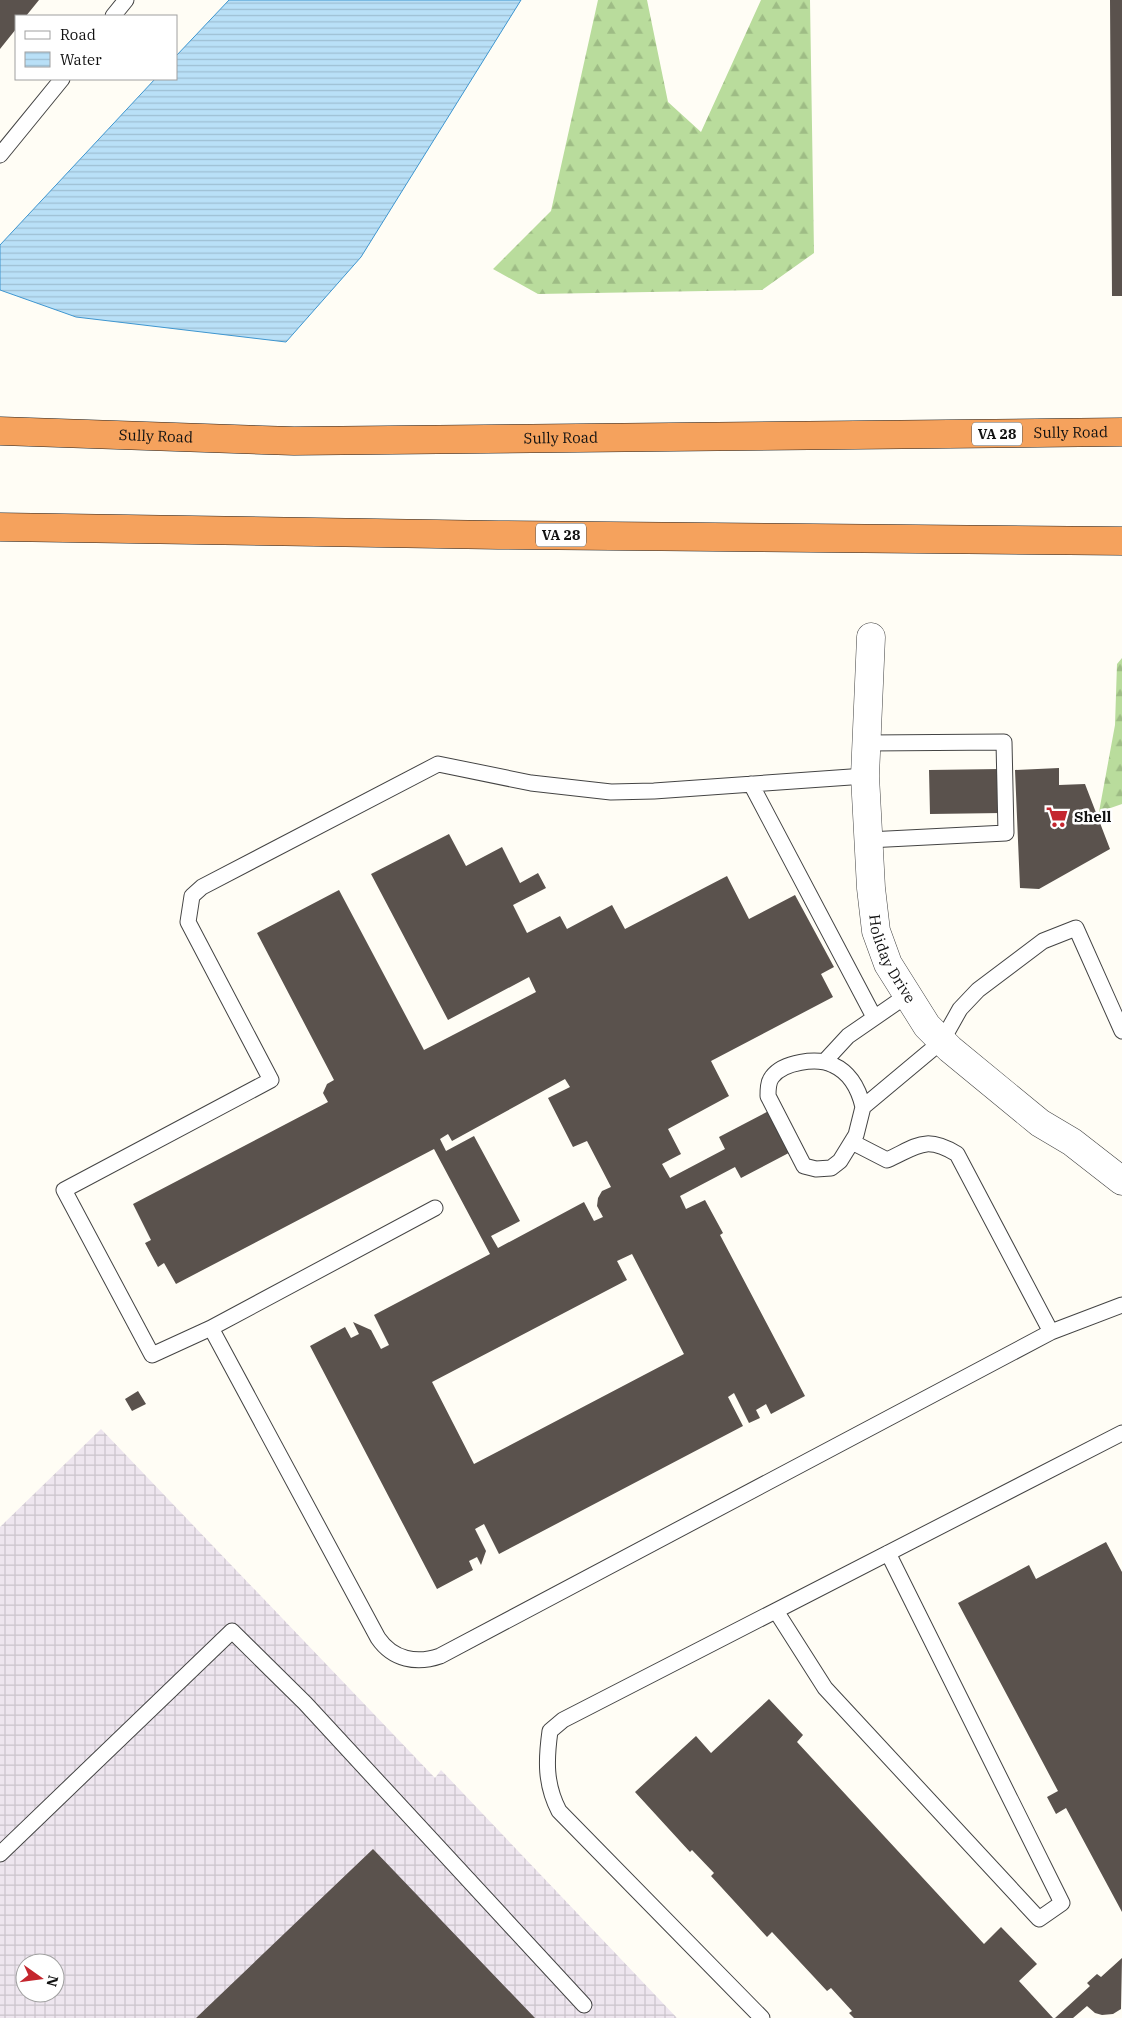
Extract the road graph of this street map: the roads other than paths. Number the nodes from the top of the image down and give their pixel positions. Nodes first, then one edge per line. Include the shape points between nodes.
1 (126, 0) edge
2 (114, 15) edge
3 (61, 80) edge
4 (0, 155) edge
5 (0, 432) edge
6 (1122, 432) edge
7 (0, 527) edge
8 (1122, 541) edge
9 (871, 637) dead end
10 (868, 743) junction
11 (865, 776) junction
12 (751, 784) junction
13 (868, 840) junction
14 (906, 996) junction
15 (874, 1018) junction
16 (1122, 1031) edge
17 (942, 1041) junction
18 (824, 1062) junction
19 (863, 1107) junction
20 (852, 1142) junction
21 (1122, 1181) edge
22 (435, 1208) dead end
23 (1122, 1305) edge
24 (211, 1328) junction
25 (1051, 1332) junction
26 (1122, 1433) edge
27 (888, 1553) junction
28 (776, 1611) junction
29 (0, 1854) edge
30 (584, 2005) dead end
31 (762, 2018) edge

1 - 2 lane
3 - 4 lane
5 - 6 highway, Sully Road / VA 28 via 294,441
7 - 8 highway, VA 28
9 - 10 street, Holiday Drive
10 - 11 street, Holiday Drive
10 - 13 lane via 1004,742 1006,833
11 - 12 lane
11 - 13 street, Holiday Drive
12 - 15 lane
12 - 24 lane via 611,792 532,783 438,764 202,887 192,896 188,910 191,928 271,1080 64,1190 152,1355
13 - 14 street, Holiday Drive via 876,931 888,964
14 - 15 lane
14 - 17 street, Holiday Drive
15 - 18 lane via 848,1036
16 - 17 lane via 1076,928 1043,941 978,990 960,1009
17 - 19 lane
17 - 21 street, Holiday Drive via 1040,1123 1072,1142
18 - 19 lane via 853,1081
18 - 20 lane via 801,1062 780,1071 771,1078 768,1096 804,1166 831,1168 840,1161
19 - 20 lane
20 - 25 lane via 887,1160 925,1143 941,1145 957,1154
22 - 24 lane
23 - 25 lane
24 - 25 lane via 378,1638 384,1647 402,1658 427,1661
26 - 27 lane
27 - 28 lane
27 - 28 lane via 1062,1903 1039,1920 825,1688
28 - 31 lane via 563,1720 550,1731 546,1765 552,1798 559,1811
29 - 30 lane via 232,1632 305,1703

